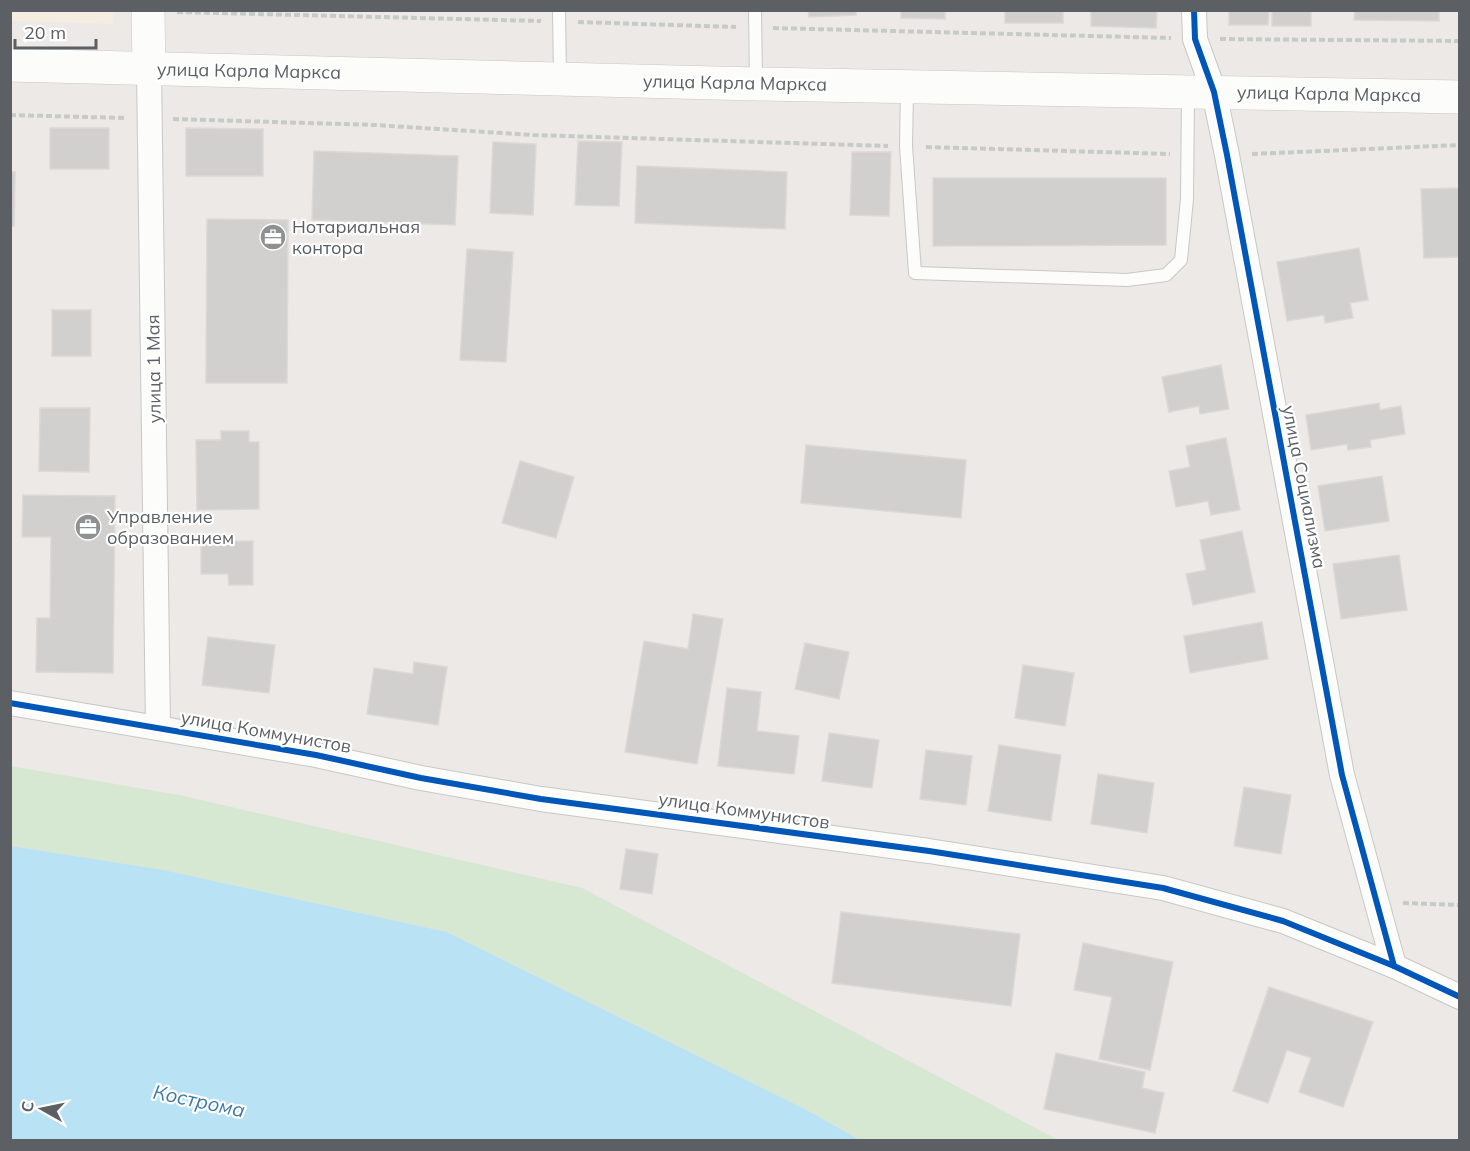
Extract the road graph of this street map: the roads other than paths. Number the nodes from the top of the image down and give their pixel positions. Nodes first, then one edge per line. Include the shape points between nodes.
1 (755, 10) edge
2 (1194, 10) edge
3 (148, 11) edge
4 (560, 16) edge
5 (10, 65) edge
6 (149, 69) junction
7 (560, 78) junction
8 (756, 84) junction
9 (907, 87) junction
10 (1201, 92) junction
11 (1460, 97) edge
12 (10, 703) edge
13 (158, 728) junction
14 (1394, 966) junction
15 (1460, 997) edge

1 - 8 lane
2 - 10 street, улица Социализма
3 - 6 main road, улица 1 Мая
4 - 7 lane
5 - 6 main road, улица Карла Маркса
6 - 7 main road, улица Карла Маркса
6 - 13 street, улица 1 Мая
7 - 8 main road, улица Карла Маркса
8 - 9 main road, улица Карла Маркса
9 - 10 main road, улица Карла Маркса
9 - 10 lane via 906,146 915,273 1127,280 1166,275 1181,260 1188,155
10 - 11 main road, улица Карла Маркса
10 - 14 street, улица Социализма via 1227,155 1342,775
12 - 13 street, улица Коммунистов
13 - 14 street, улица Коммунистов via 541,799 952,854 1163,888 1283,921
14 - 15 street, улица Коммунистов

